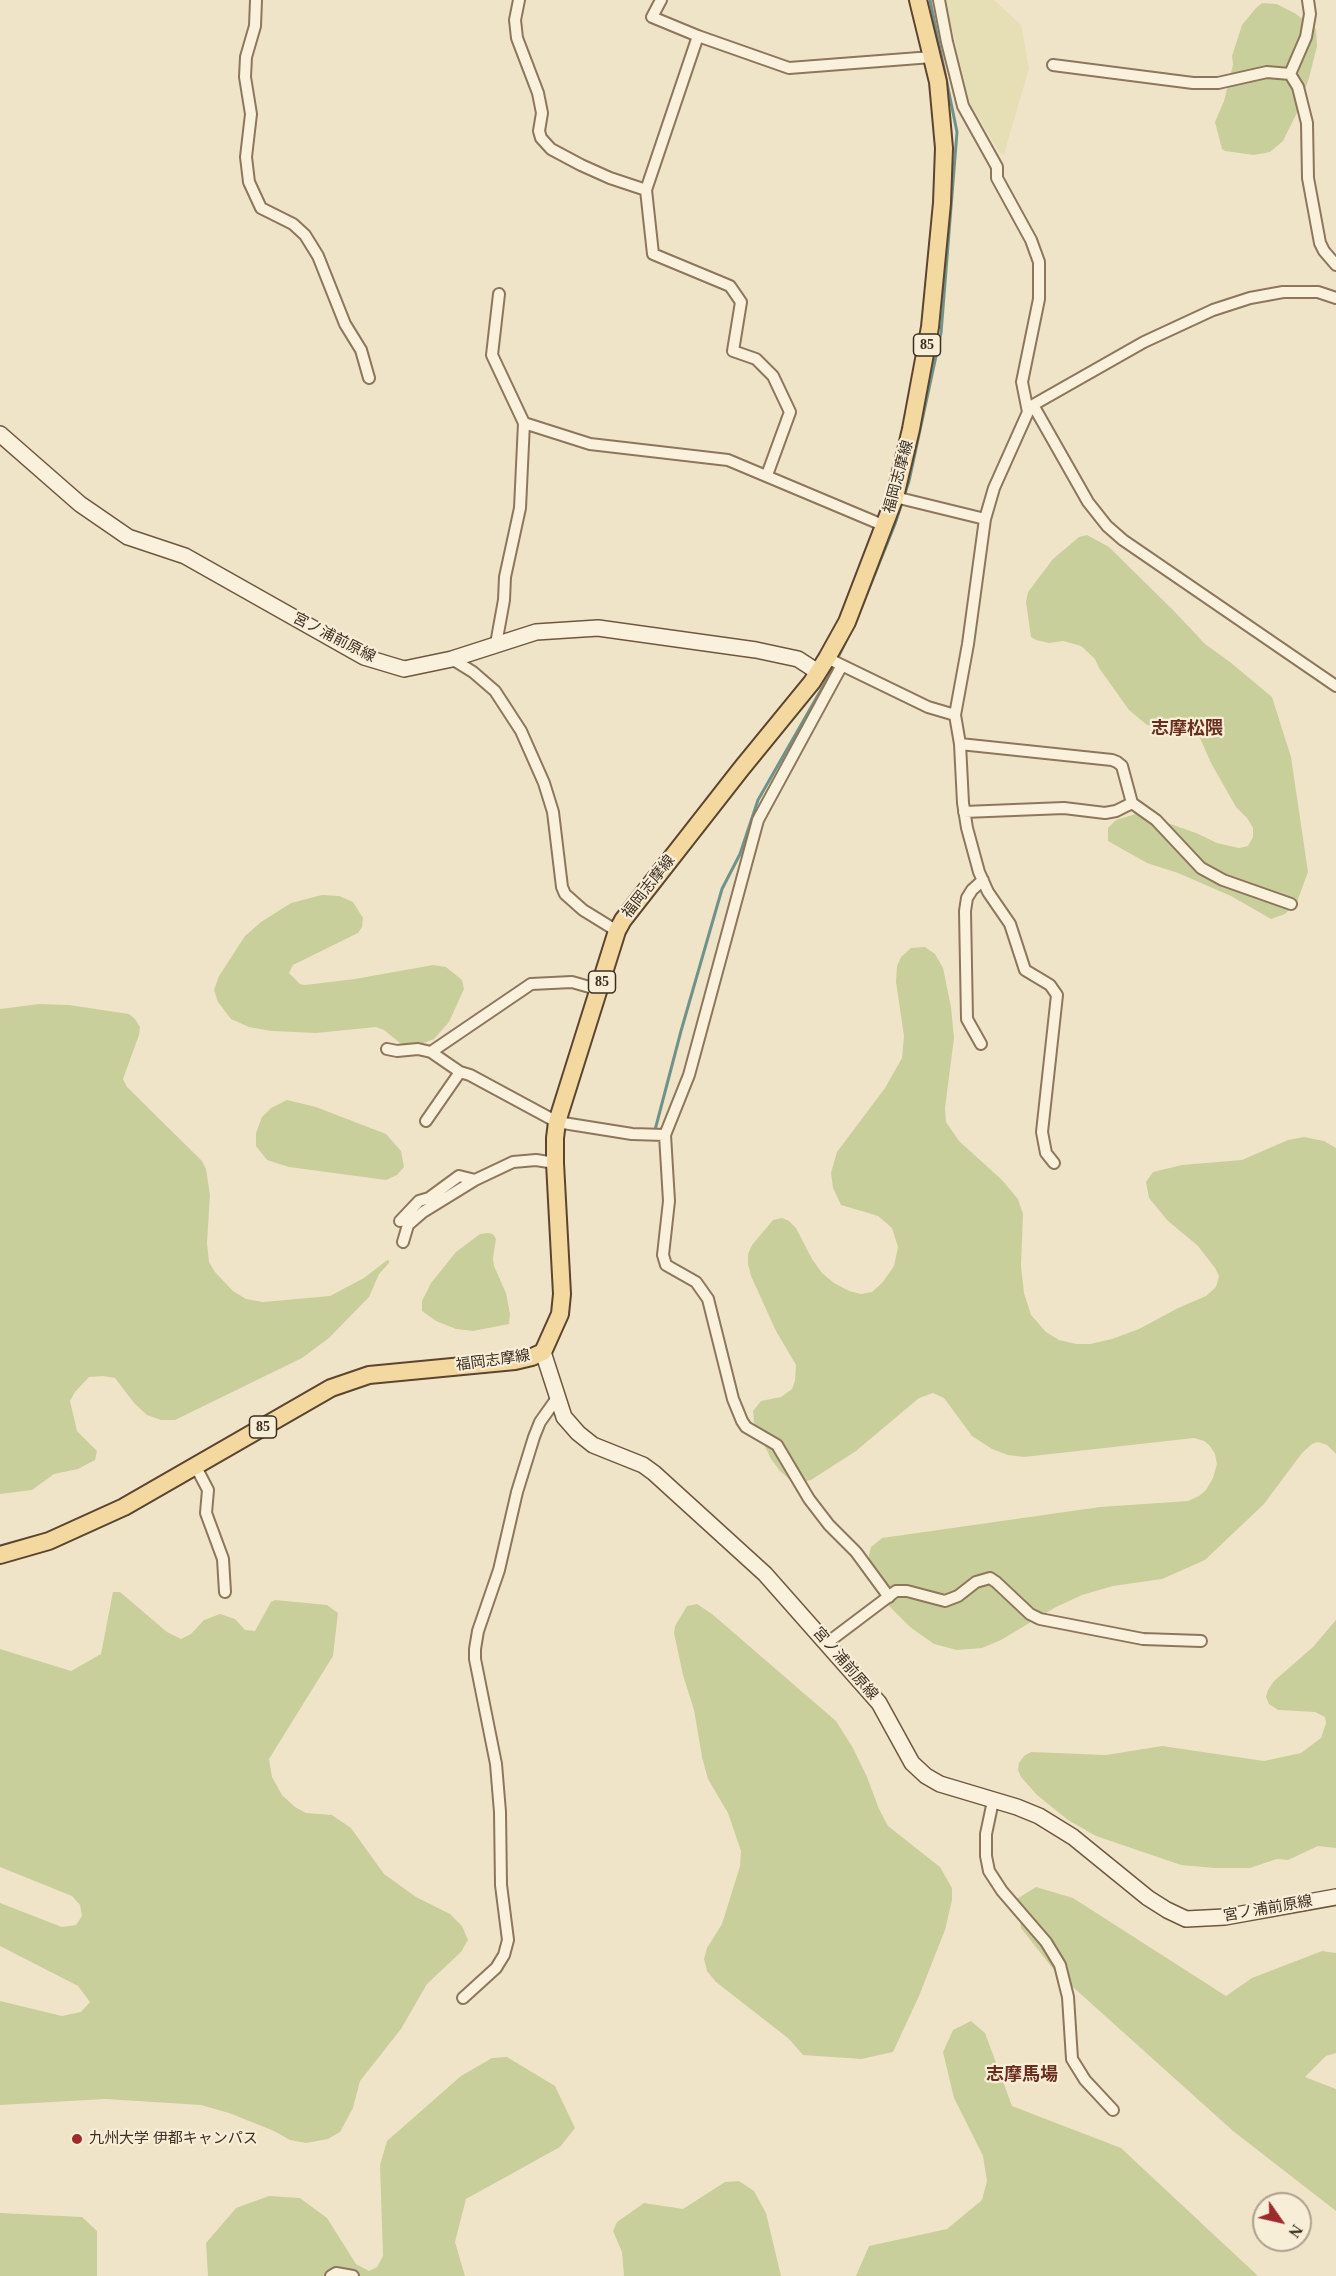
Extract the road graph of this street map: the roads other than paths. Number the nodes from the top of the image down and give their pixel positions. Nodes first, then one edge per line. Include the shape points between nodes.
1 (256, 0) edge
2 (519, 0) edge
3 (662, 0) edge
4 (918, 0) edge
5 (939, 0) edge
6 (1308, 0) edge
7 (698, 36) junction
8 (932, 57) junction
9 (1053, 64) dead end
10 (1290, 74) junction
11 (646, 190) junction
12 (1336, 265) edge
13 (499, 294) dead end
14 (1336, 298) edge
15 (369, 378) dead end
16 (1031, 409) junction
17 (524, 423) junction
18 (0, 434) edge
19 (767, 475) junction
20 (902, 499) junction
21 (985, 519) junction
22 (885, 526) junction
23 (496, 644) junction
24 (452, 659) junction
25 (829, 666) junction
26 (1336, 686) edge
27 (955, 715) junction
28 (960, 744) junction
29 (1132, 803) junction
30 (964, 812) junction
31 (983, 880) junction
32 (1291, 904) dead end
33 (617, 931) junction
34 (600, 990) junction
35 (981, 1044) dead end
36 (387, 1048) dead end
37 (431, 1052) junction
38 (460, 1072) junction
39 (426, 1121) dead end
40 (557, 1122) junction
41 (665, 1135) junction
42 (555, 1163) junction
43 (1054, 1164) dead end
44 (475, 1180) junction
45 (400, 1221) dead end
46 (403, 1242) dead end
47 (543, 1352) junction
48 (557, 1398) junction
49 (196, 1467) junction
50 (0, 1555) edge
51 (225, 1592) dead end
52 (889, 1597) junction
53 (1201, 1641) dead end
54 (827, 1643) junction
55 (993, 1801) junction
56 (1336, 1897) edge
57 (463, 1998) dead end
58 (1113, 2110) dead end
59 (331, 2276) edge
60 (353, 2276) edge

1 - 15 street via 245,77 251,114 246,157 249,182 261,207 293,224 318,256 345,324 361,350
2 - 11 street via 514,20 516,38 538,93 541,138 551,149 581,165
3 - 7 street via 652,17
4 - 8 main road, 福岡志摩線 / 85
5 - 16 street via 963,106 998,166 997,178 1039,262 1039,299 1022,382
6 - 10 street via 1306,37
7 - 8 street via 789,68
7 - 11 street
8 - 20 main road, 福岡志摩線 / 85 via 944,148 941,214 925,359
9 - 10 street via 1193,83 1218,83 1268,72
10 - 12 street via 1298,87 1307,123 1308,178 1320,243
11 - 19 street via 653,254 730,286 741,302 733,351 756,359 773,376 790,412
13 - 17 street via 492,355
14 - 16 street via 1318,292 1283,292 1213,310 1144,342
16 - 21 street via 994,488
16 - 26 street via 1107,526
17 - 19 street via 590,444 728,460
17 - 23 street via 520,508
18 - 24 main road, 宮ノ浦前原線 via 80,504 128,537 185,556 364,657 404,669
19 - 22 street
20 - 21 street
20 - 22 main road, 福岡志摩線 / 85
21 - 27 street
22 - 25 main road, 福岡志摩線 / 85
23 - 24 main road, 宮ノ浦前原線
23 - 25 main road, 宮ノ浦前原線 via 536,632 598,628 756,650
24 - 33 street via 495,691 521,731 553,812 566,894
25 - 27 street
25 - 33 main road, 福岡志摩線 / 85
25 - 41 street via 758,820 689,1075
27 - 28 street
28 - 29 street via 1112,760 1122,766
28 - 30 street
29 - 30 street via 1105,813 1064,808
29 - 32 street via 1156,820 1211,875
30 - 31 street
31 - 35 street via 967,898 965,911 967,1013
31 - 43 street via 1012,930 1025,970 1050,985 1057,995 1042,1132 1046,1153
33 - 34 main road, 福岡志摩線 / 85
34 - 37 street via 572,982 531,984
34 - 40 main road, 福岡志摩線 / 85
36 - 37 street
37 - 38 street
38 - 39 street
38 - 40 street
40 - 41 street
40 - 42 main road, 福岡志摩線 / 85
41 - 52 street via 669,1202 663,1260 671,1269 696,1282 708,1299 733,1399 746,1427 777,1445 808,1499 856,1552
42 - 44 street via 513,1162
42 - 47 main road, 福岡志摩線 / 85 via 562,1294 560,1314
44 - 45 street via 455,1178 419,1201
44 - 46 street via 423,1212 408,1225
47 - 48 main road, 宮ノ浦前原線
47 - 49 main road, 福岡志摩線 / 85 via 515,1361 369,1375 331,1388
48 - 54 main road, 宮ノ浦前原線 via 564,1417 578,1433 593,1445 654,1473 765,1574
48 - 57 street via 534,1437 475,1648 496,1764 501,1885 508,1940 496,1968
49 - 50 main road, 福岡志摩線 / 85 via 124,1507 49,1541
49 - 51 street via 208,1490 206,1512 223,1559
52 - 53 street via 896,1591 907,1591 936,1600 953,1599 976,1582 990,1578 1040,1619 1143,1639
52 - 54 street
54 - 55 main road, 宮ノ浦前原線 via 879,1703 912,1763 940,1784
55 - 56 main road, 宮ノ浦前原線 via 1017,1807 1055,1825 1148,1898 1186,1918 1225,1917
55 - 58 street via 986,1834 988,1871 1046,1942 1059,1965 1068,1997 1072,2059 1085,2080
59 - 60 street

